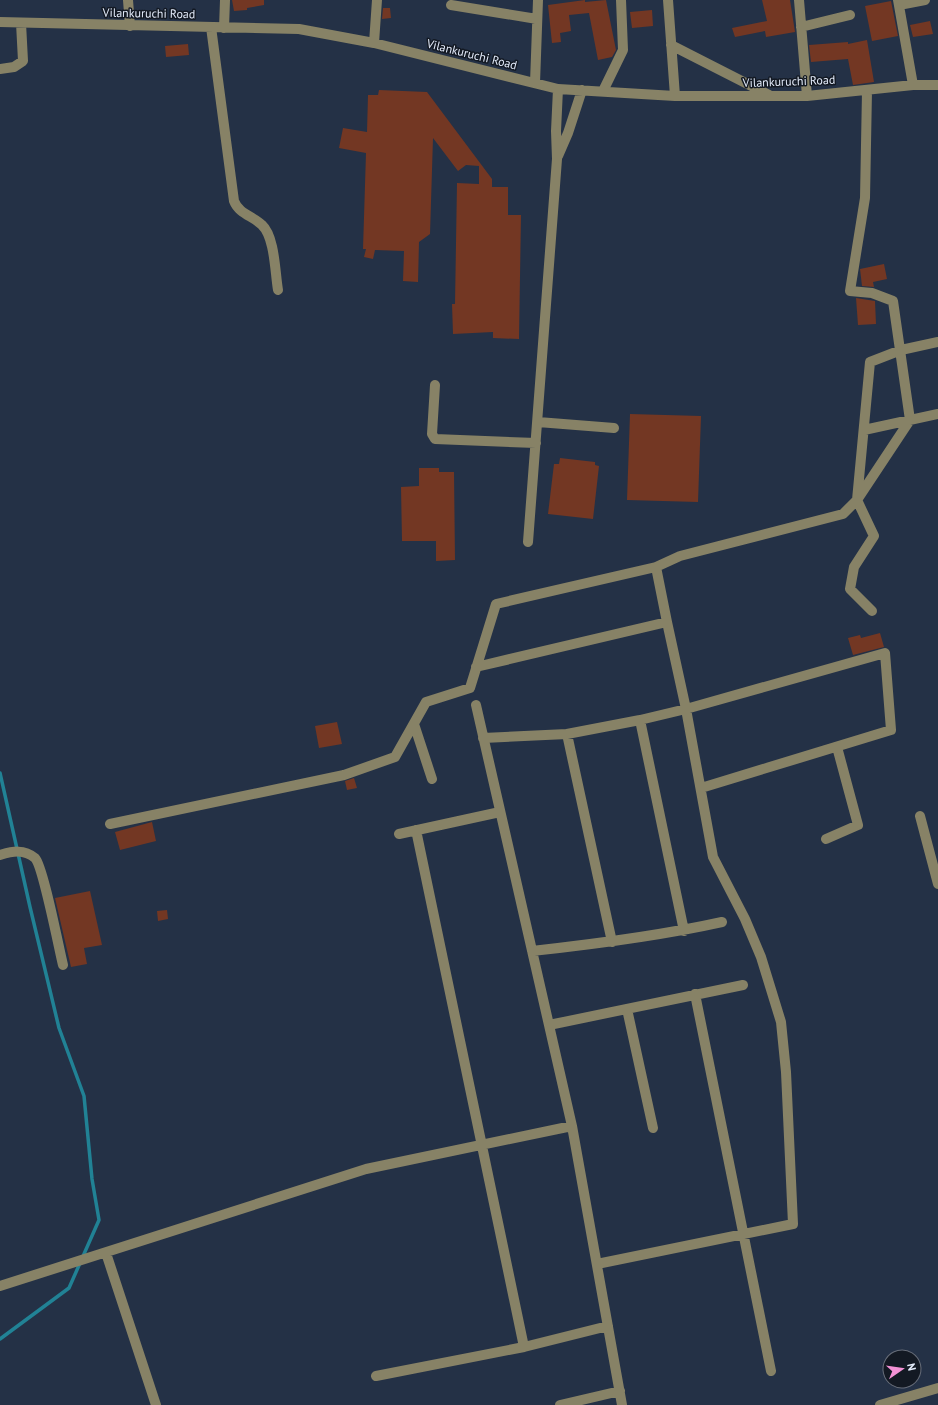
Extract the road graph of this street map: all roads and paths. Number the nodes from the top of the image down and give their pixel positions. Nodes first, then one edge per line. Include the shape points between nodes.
1 (128, 0) edge
2 (225, 0) edge
3 (377, 0) edge
4 (538, 0) edge
5 (621, 0) edge
6 (668, 0) edge
7 (799, 0) edge
8 (925, 0) edge
9 (899, 3) edge
10 (451, 5) dead end
11 (850, 15) dead end
12 (537, 19) junction
13 (0, 22) edge
14 (20, 23) junction
15 (130, 26) junction
16 (801, 27) junction
17 (211, 28) junction
18 (224, 28) junction
19 (374, 43) junction
20 (671, 45) junction
21 (0, 69) edge
22 (535, 83) junction
23 (913, 85) junction
24 (938, 85) edge
25 (558, 89) junction
26 (582, 90) junction
27 (603, 91) junction
28 (867, 91) junction
29 (675, 96) junction
30 (771, 96) junction
31 (807, 96) junction
32 (557, 159) junction
33 (278, 290) dead end
34 (938, 342) edge
35 (901, 350) junction
36 (435, 385) dead end
37 (938, 414) edge
38 (910, 420) junction
39 (538, 422) junction
40 (614, 428) dead end
41 (864, 430) junction
42 (536, 443) junction
43 (857, 500) junction
44 (528, 542) dead end
45 (656, 567) junction
46 (872, 610) dead end
47 (667, 622) junction
48 (476, 667) junction
49 (476, 705) dead end
50 (686, 709) junction
51 (640, 720) junction
52 (414, 724) junction
53 (567, 734) junction
54 (483, 738) junction
55 (837, 747) junction
56 (432, 779) dead end
57 (701, 788) junction
58 (500, 812) junction
59 (920, 816) dead end
60 (110, 824) dead end
61 (416, 830) junction
62 (399, 834) dead end
63 (826, 839) dead end
64 (0, 855) edge
65 (938, 884) edge
66 (722, 922) dead end
67 (684, 931) junction
68 (612, 942) junction
69 (532, 951) junction
70 (63, 965) dead end
71 (743, 985) dead end
72 (695, 994) junction
73 (627, 1009) junction
74 (549, 1025) junction
75 (572, 1126) junction
76 (653, 1128) dead end
77 (482, 1145) junction
78 (743, 1234) junction
79 (106, 1253) junction
80 (597, 1264) junction
81 (0, 1286) edge
82 (608, 1326) junction
83 (524, 1347) junction
84 (771, 1371) dead end
85 (376, 1376) dead end
86 (938, 1388) edge
87 (620, 1391) junction
88 (156, 1405) edge
89 (560, 1405) edge
90 (622, 1405) edge
91 (880, 1405) edge

1 - 15 street
2 - 18 street
3 - 19 street
4 - 12 street
5 - 27 street via 623,50
6 - 20 street
7 - 16 street
8 - 9 street
9 - 23 street
10 - 12 street
11 - 16 street
12 - 22 street
13 - 14 street, Vilankuruchi Road
14 - 15 street, Vilankuruchi Road
14 - 21 street via 23,61 14,67
15 - 17 street, Vilankuruchi Road
16 - 31 street
17 - 18 street, Vilankuruchi Road
17 - 33 street via 234,202 237,208 262,225 268,234
18 - 19 street, Vilankuruchi Road via 299,29
19 - 22 street, Vilankuruchi Road
20 - 29 street
20 - 30 street
22 - 25 street, Vilankuruchi Road
23 - 24 street, Vilankuruchi Road
23 - 28 street, Vilankuruchi Road
25 - 26 street, Vilankuruchi Road
25 - 32 street
26 - 27 street, Vilankuruchi Road
26 - 32 street
27 - 29 street, Vilankuruchi Road
28 - 31 street, Vilankuruchi Road
28 - 35 street via 865,198 850,291 894,301
29 - 30 street, Vilankuruchi Road
30 - 31 street, Vilankuruchi Road
32 - 39 street
34 - 35 street
35 - 38 street
35 - 41 street via 870,362
36 - 42 street via 432,434 435,439
37 - 38 street
38 - 41 street
38 - 43 street
39 - 40 street
39 - 42 street
41 - 43 street
42 - 44 street
43 - 45 street via 843,514 680,556
43 - 46 street via 874,536 854,567 850,589
45 - 47 street
45 - 48 street via 496,604
47 - 48 street
47 - 50 street
48 - 52 street via 470,688 426,702
49 - 54 street
50 - 51 street
50 - 55 street via 885,653 891,730
50 - 57 street
51 - 53 street
51 - 67 street
52 - 56 street
52 - 60 street via 395,757 344,775
53 - 54 street
53 - 68 street
54 - 58 street
55 - 57 street
55 - 63 street via 858,824
57 - 78 street via 713,857 745,919 761,957 781,1022 786,1072 793,1224
58 - 61 street
58 - 69 street
59 - 65 street
61 - 62 street
61 - 77 street
64 - 70 street via 18,851 36,859 43,878
66 - 67 street
67 - 68 street
68 - 69 street
69 - 74 street
71 - 72 street
72 - 73 street
72 - 78 street
73 - 74 street
73 - 76 street
74 - 75 street
75 - 77 street
75 - 80 street
77 - 79 street via 366,1170
77 - 83 street
78 - 80 street
78 - 84 street
79 - 81 street
79 - 88 street
80 - 82 street
82 - 83 street
82 - 87 street
83 - 85 street
86 - 91 street
87 - 89 street
87 - 90 street

